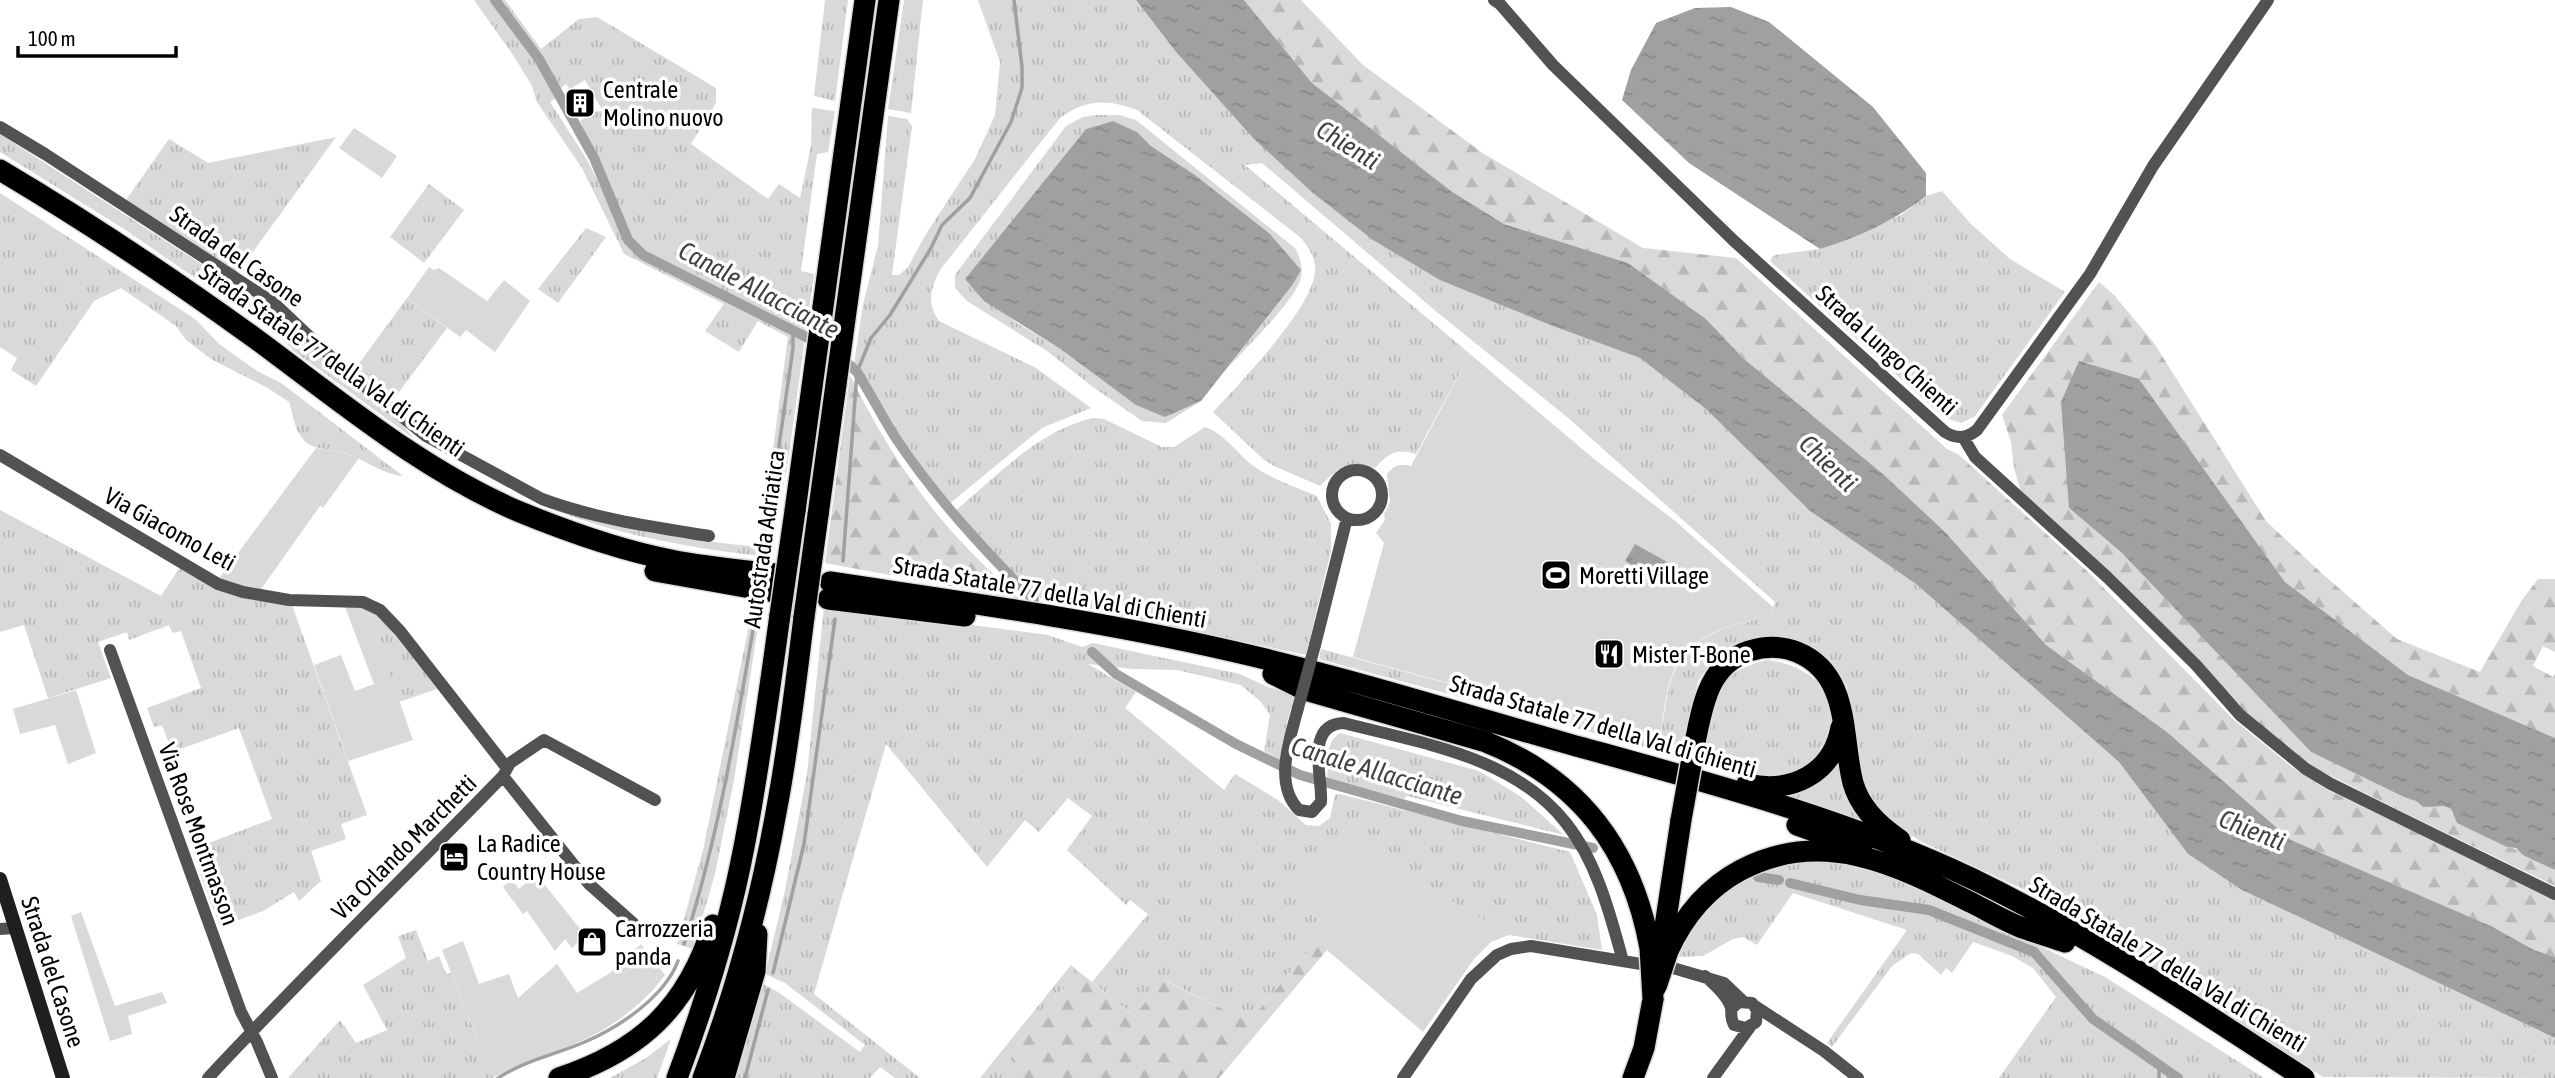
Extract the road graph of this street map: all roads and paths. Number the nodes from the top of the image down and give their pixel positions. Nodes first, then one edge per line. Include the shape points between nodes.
1 (865, 0) edge
2 (889, 0) edge
3 (1494, 0) edge
4 (2268, 0) edge
5 (0, 127) edge
6 (0, 170) edge
7 (0, 185) edge
8 (1963, 437) junction
9 (0, 454) edge
10 (1347, 518) junction
11 (709, 536) dead end
12 (829, 590) dead end
13 (1093, 629) junction
14 (110, 650) dead end
15 (1273, 674) junction
16 (1842, 718) junction
17 (1542, 736) junction
18 (505, 771) junction
19 (757, 780) junction
20 (655, 800) dead end
21 (0, 879) edge
22 (759, 892) junction
23 (2555, 894) edge
24 (633, 923) dead end
25 (7, 928) edge
26 (2068, 936) junction
27 (1659, 956) junction
28 (1623, 961) junction
29 (1705, 976) junction
30 (1749, 1004) junction
31 (1731, 1015) junction
32 (1753, 1024) junction
33 (1783, 1024) junction
34 (251, 1031) junction
35 (1728, 1055) junction
36 (63, 1078) edge
37 (208, 1078) edge
38 (272, 1078) edge
39 (559, 1078) edge
40 (677, 1078) edge
41 (703, 1078) edge
42 (724, 1078) edge
43 (1403, 1078) edge
44 (1633, 1078) edge
45 (1713, 1078) edge
46 (1858, 1078) edge
47 (2279, 1078) edge
48 (2304, 1078) edge

1 - 19 highway, Autostrada Adriatica, bridge
2 - 22 highway, Autostrada Adriatica, bridge via 778,807
3 - 8 street, Strada Lungo Chienti via 1553,65 1733,240 1945,432
4 - 8 street, Strada Lungo Chienti via 2153,166 2090,274 1976,430
5 - 11 street, Strada del Casone via 274,303 346,371 437,442 561,506 637,525
6 - 7 highway, Strada Statale 77 della Val di Chienti via 193,294 406,450 465,485 571,532 672,561 775,583 672,575 614,560 511,522 459,496 399,460 165,290
8 - 23 street via 1975,457 2107,577 2196,664 2240,715 2306,769
9 - 18 street, Via Giacomo Leti via 218,584 289,600 363,602 380,610
10 - 10 street via 1367,518 1382,503 1379,481 1366,471 1350,470 1333,487 1336,509
10 - 28 street, bridge via 1286,763 1291,800 1305,812 1318,807 1320,740 1335,723 1486,764 1528,788 1572,831 1605,897
12 - 13 highway, Strada Statale 77 della Val di Chienti
13 - 15 highway, Strada Statale 77 della Val di Chienti
13 - 17 highway, Strada Statale 77 della Val di Chienti via 1227,650
14 - 34 street, Via Rose Montmasson
15 - 26 highway, Strada Statale 77 della Val di Chienti via 1781,819 1881,854
15 - 27 highway via 1305,690 1486,742 1540,769 1586,808 1605,833 1635,888
16 - 17 highway via 1836,745 1824,765 1805,779 1780,787 1752,785 1574,737
16 - 26 highway via 1853,784 1868,813 1882,827 1901,841 2029,900
16 - 27 highway, bridge via 1837,692 1826,673 1791,650 1762,648 1738,656 1713,678 1695,742
17 - 26 highway, Strada Statale 77 della Val di Chienti via 1835,823 1938,864
18 - 20 street, Via Orlando Marchetti via 544,740
18 - 24 street, Via Giacomo Leti via 589,884
18 - 34 street, Via Orlando Marchetti
19 - 39 highway via 736,830 707,944 679,997 650,1029 615,1055
19 - 40 highway, Autostrada Adriatica via 726,925
21 - 25 street, Strada del Casone
22 - 41 highway, Autostrada Adriatica
22 - 42 highway via 755,971
25 - 36 street, Strada del Casone
26 - 27 highway via 2018,926 1900,870 1835,850 1811,850 1758,861 1727,877 1692,910
26 - 47 highway, Strada Statale 77 della Val di Chienti
26 - 48 highway, Strada Statale 77 della Val di Chienti via 2153,979
27 - 28 street
27 - 29 street
27 - 44 highway, bridge via 1644,1048
28 - 43 street via 1531,946 1497,955 1471,979
29 - 30 street via 1729,986
29 - 31 street via 1721,992
30 - 31 street via 1736,1003
30 - 32 street via 1758,1014
30 - 33 street
31 - 32 street via 1738,1027
31 - 35 street
32 - 33 street
32 - 35 street
33 - 46 street
34 - 37 street, Via Orlando Marchetti
34 - 38 street, Via Rose Montmasson
35 - 45 street

